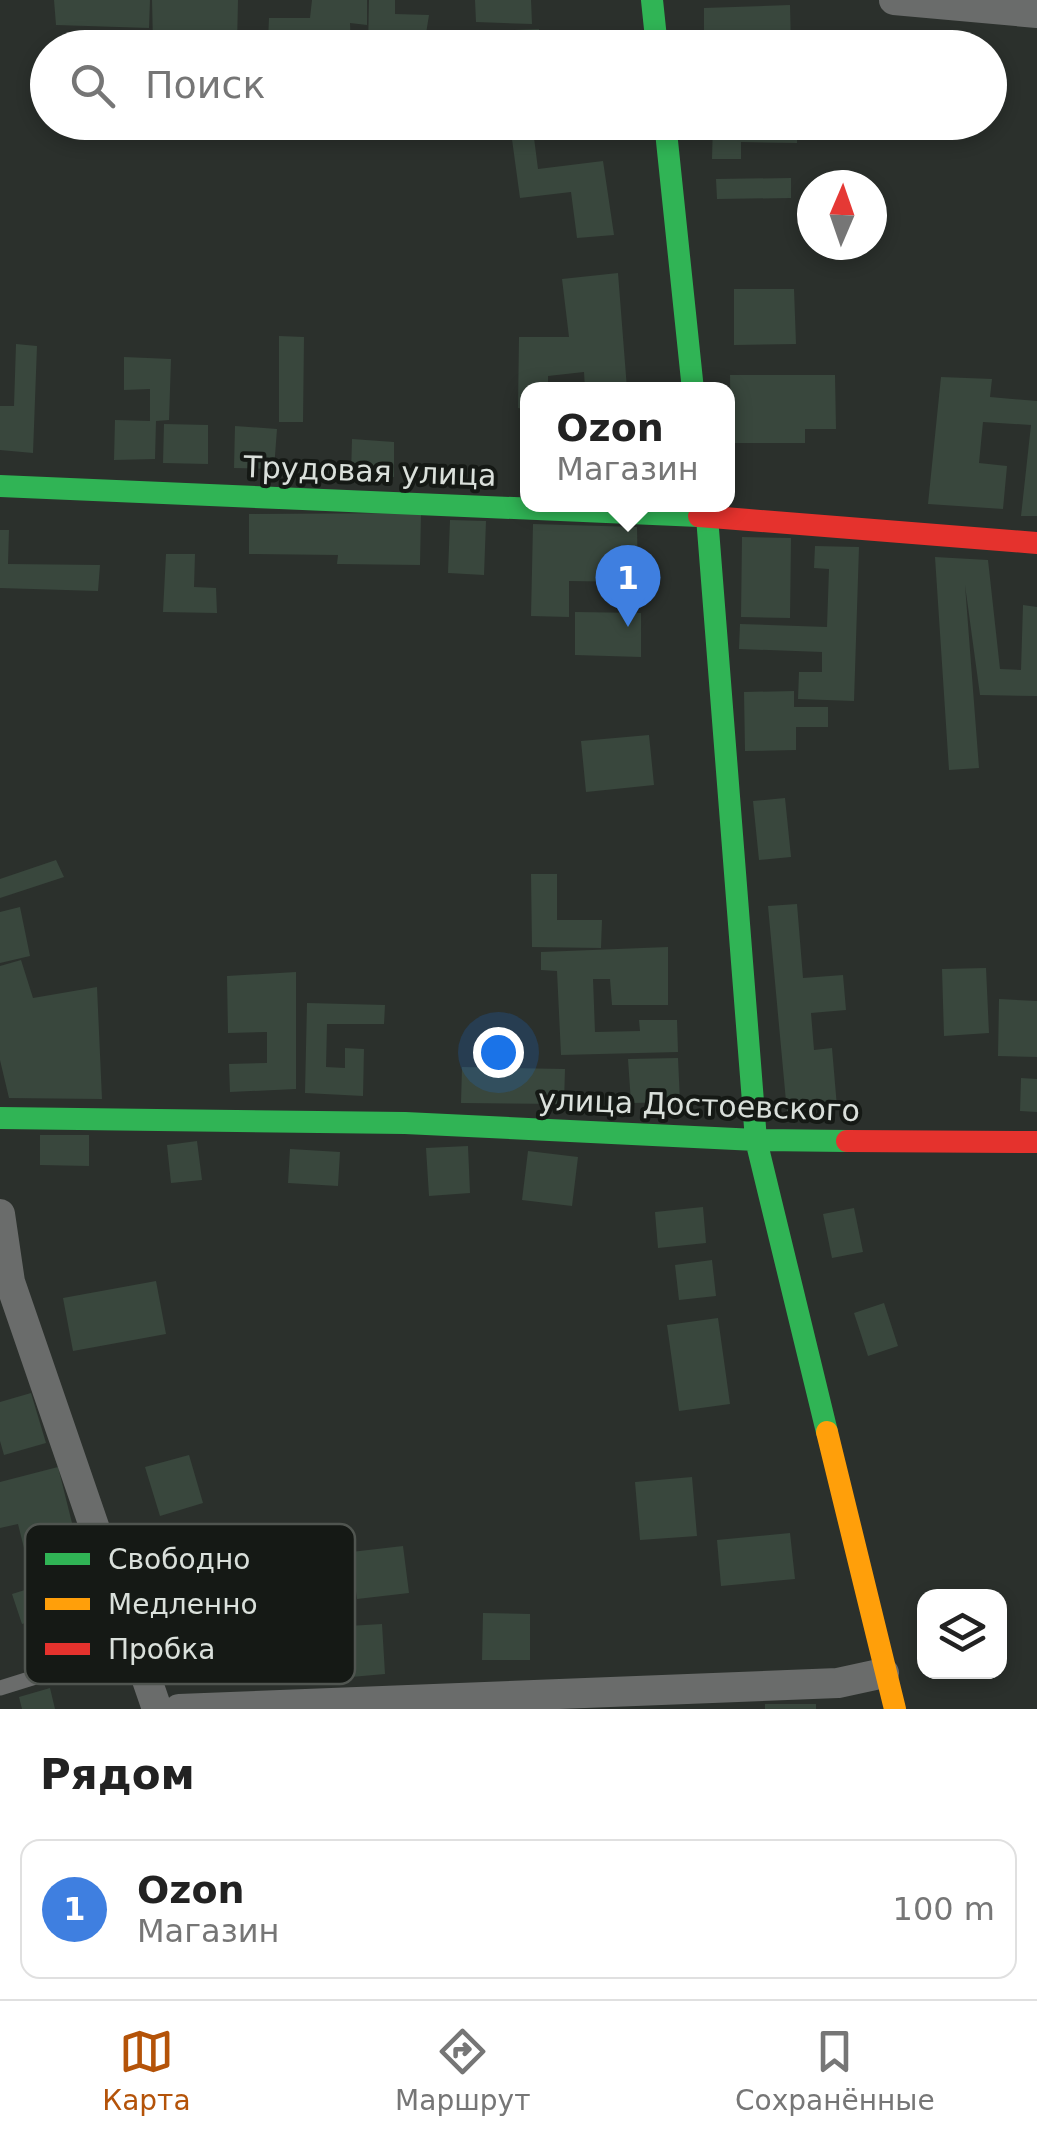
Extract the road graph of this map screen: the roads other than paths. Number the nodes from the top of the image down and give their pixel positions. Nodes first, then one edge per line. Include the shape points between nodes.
1 (652, 0) edge
2 (894, 0) edge
3 (1037, 13) edge
4 (655, 30) edge
5 (667, 140) edge
6 (692, 382) edge
7 (0, 486) edge
8 (520, 504) edge
9 (706, 512) edge
10 (725, 512) edge
11 (1037, 544) edge
12 (0, 1118) edge
13 (756, 1140) junction
14 (1037, 1142) edge
15 (0, 1214) edge
16 (93, 1524) edge
17 (884, 1673) junction
18 (25, 1680) edge
19 (148, 1684) edge
20 (0, 1688) edge
21 (157, 1709) edge
22 (179, 1709) edge
23 (895, 1709) edge

1 - 4 street
2 - 3 street
5 - 6 street
7 - 8 street, Трудовая улица
9 - 13 street
10 - 11 street, Трудовая улица
12 - 13 street, улица Достоевского via 405,1123
13 - 14 street, улица Достоевского
13 - 17 street
15 - 16 street via 10,1282
17 - 22 street via 838,1684
17 - 23 street
18 - 20 lane
19 - 21 street

